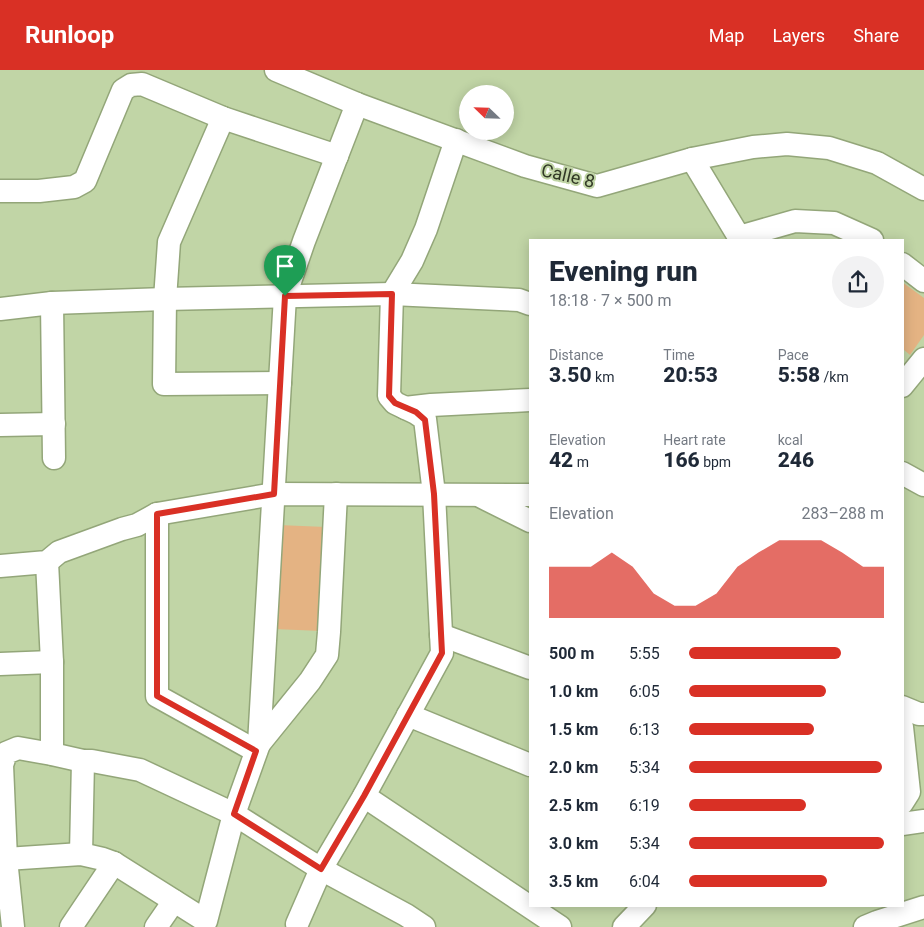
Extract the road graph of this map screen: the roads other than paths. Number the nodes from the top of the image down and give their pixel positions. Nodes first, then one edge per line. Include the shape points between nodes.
1 (276, 70) edge
2 (357, 104) junction
3 (223, 118) junction
4 (456, 140) junction
5 (337, 156) junction
6 (692, 159) junction
7 (924, 189) edge
8 (0, 191) edge
9 (739, 238) edge
10 (870, 239) edge
11 (904, 266) edge
12 (924, 281) edge
13 (392, 294) junction
14 (285, 296) junction
15 (165, 298) junction
16 (52, 303) junction
17 (529, 304) edge
18 (0, 309) edge
19 (922, 367) edge
20 (280, 383) junction
21 (904, 384) edge
22 (529, 400) edge
23 (405, 408) junction
24 (54, 424) junction
25 (0, 425) edge
26 (54, 458) dead end
27 (904, 474) edge
28 (924, 485) edge
29 (274, 494) junction
30 (336, 494) junction
31 (434, 494) junction
32 (476, 494) junction
33 (529, 495) edge
34 (157, 514) junction
35 (529, 520) edge
36 (47, 562) junction
37 (0, 566) edge
38 (441, 635) junction
39 (52, 662) junction
40 (0, 664) edge
41 (529, 668) edge
42 (904, 708) edge
43 (924, 714) edge
44 (408, 715) junction
45 (904, 746) edge
46 (258, 748) junction
47 (52, 754) junction
48 (82, 762) junction
49 (529, 765) edge
50 (364, 796) junction
51 (904, 800) edge
52 (234, 814) junction
53 (924, 822) edge
54 (904, 824) edge
55 (81, 854) junction
56 (6, 859) junction
57 (114, 863) junction
58 (321, 869) junction
59 (174, 901) junction
60 (529, 906) edge
61 (530, 907) edge
62 (643, 907) edge
63 (924, 907) edge
64 (871, 918) edge
65 (297, 924) dead end
66 (13, 927) edge
67 (70, 927) edge
68 (156, 927) edge
69 (424, 927) edge
70 (560, 927) edge
71 (624, 927) edge

1 - 2 street, Calle 8
2 - 4 street, Calle 8
2 - 5 street
3 - 5 street
3 - 8 street via 142,84 131,85 123,90 85,181 74,188
3 - 15 street via 169,242
4 - 6 street, Calle 8 via 525,166 597,186
4 - 13 street via 426,228 412,261
5 - 14 street
6 - 7 street, Calle 8 via 761,146 787,144 830,148 877,163
6 - 9 street
9 - 10 street via 795,221 834,223
11 - 12 street
13 - 14 street
13 - 17 street via 520,300
13 - 23 street via 389,396
14 - 15 street
14 - 20 street
15 - 16 street
15 - 20 street via 164,384
16 - 18 street
16 - 24 street
19 - 21 street
20 - 29 street
22 - 23 street
23 - 31 street via 425,420
24 - 25 street
24 - 26 street
27 - 28 street
29 - 30 street
29 - 34 street
29 - 46 street
30 - 31 street
30 - 46 street via 327,654
31 - 32 street
31 - 38 street
32 - 33 street
32 - 35 street
34 - 36 street via 137,525 59,552
34 - 46 street via 157,696
36 - 37 street
36 - 39 street
38 - 41 street
38 - 44 street via 442,653
39 - 40 street
39 - 47 street
42 - 43 street
44 - 49 street
44 - 50 street
45 - 51 street via 909,792
46 - 52 street
47 - 48 street
47 - 56 street via 18,748 6,753 2,765
48 - 52 street via 140,770
48 - 55 street
50 - 58 street
50 - 60 street
52 - 58 street
52 - 59 street via 206,921
53 - 54 street
55 - 56 street
55 - 57 street
56 - 66 street
57 - 59 street
57 - 67 street
58 - 65 street
58 - 69 street
59 - 68 street
61 - 70 street
62 - 71 street
63 - 64 street

